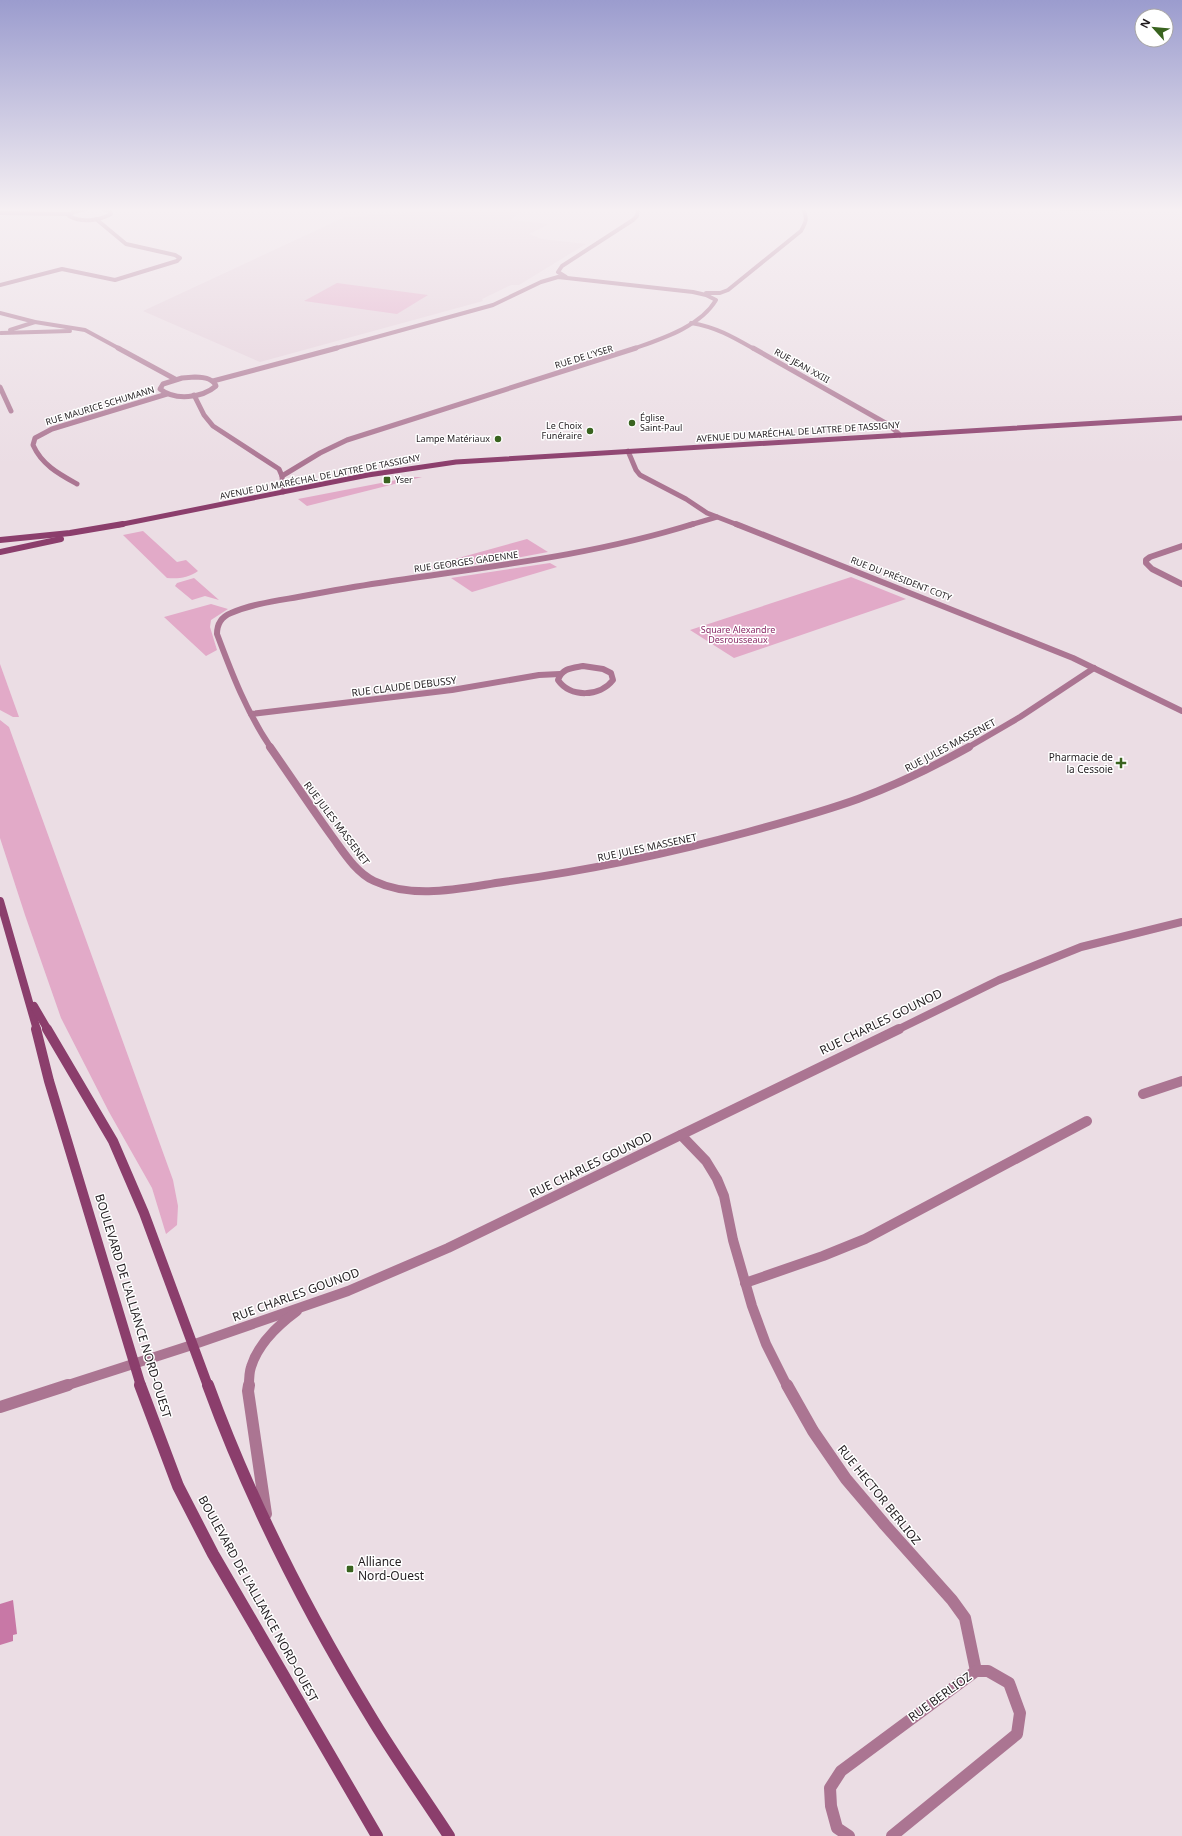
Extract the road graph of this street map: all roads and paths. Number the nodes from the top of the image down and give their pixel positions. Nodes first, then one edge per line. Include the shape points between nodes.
1 (518, 295) edge
2 (705, 295) edge
3 (0, 313) edge
4 (35, 322) junction
5 (691, 323) junction
6 (85, 330) junction
7 (0, 333) edge
8 (175, 379) junction
9 (213, 380) junction
10 (0, 387) edge
11 (167, 394) junction
12 (194, 395) junction
13 (11, 411) dead end
14 (1182, 418) edge
15 (900, 435) junction
16 (628, 451) junction
17 (282, 476) junction
18 (77, 484) dead end
19 (283, 492) junction
20 (717, 517) junction
21 (110, 527) junction
22 (0, 540) edge
23 (1182, 546) edge
24 (0, 552) edge
25 (1182, 584) edge
26 (219, 621) joint
27 (1094, 668) junction
28 (560, 674) junction
29 (1182, 710) edge
30 (251, 714) junction
31 (0, 901) edge
32 (1182, 922) edge
33 (30, 998) junction
34 (1182, 1081) edge
35 (1142, 1094) dead end
36 (1087, 1121) dead end
37 (681, 1135) junction
38 (746, 1283) junction
39 (302, 1307) junction
40 (192, 1345) junction
41 (133, 1364) junction
42 (0, 1407) edge
43 (268, 1527) junction
44 (976, 1671) junction
45 (377, 1836) edge
46 (449, 1836) edge
47 (849, 1836) edge
48 (892, 1836) edge

1 - 9 street via 493,305
2 - 5 street, RUE DE L'YSER via 716,300 714,305
3 - 4 street
4 - 6 street
4 - 7 street
5 - 15 street, RUE JEAN XXIII via 724,332 889,424
5 - 17 street, RUE DE L'YSER via 618,355 347,440
6 - 7 street
6 - 8 street
8 - 9 street via 196,377
8 - 11 street via 160,386 162,392
9 - 12 street via 216,386 214,389
10 - 13 street
11 - 12 street
11 - 18 street, RUE MAURICE SCHUMANN via 52,429 35,438 35,451 43,462
12 - 17 street via 210,423 275,466
14 - 15 main road, AVENUE DU MARÉCHAL DE LATTRE DE TASSIGNY
15 - 16 main road, AVENUE DU MARÉCHAL DE LATTRE DE TASSIGNY
16 - 19 main road, AVENUE DU MARÉCHAL DE LATTRE DE TASSIGNY via 435,465
16 - 20 street, RUE DU PRÉSIDENT COTY via 640,475
17 - 19 street
19 - 21 main road, AVENUE DU MARÉCHAL DE LATTRE DE TASSIGNY
20 - 26 street, RUE GEORGES GADENNE via 643,539 550,559 374,584 268,603 232,612
20 - 27 street, RUE DU PRÉSIDENT COTY via 997,626
21 - 22 main road, AVENUE DU MARÉCHAL DE LATTRE DE TASSIGNY
21 - 24 main road, AVENUE DU MARÉCHAL DE LATTRE DE TASSIGNY
23 - 25 street via 1146,560 1147,566
26 - 30 street, RUE JULES MASSENET via 216,626 217,634
27 - 29 street, RUE DU PRÉSIDENT COTY
27 - 30 street, RUE JULES MASSENET via 984,740 918,774 809,816 704,845 600,867 437,891 414,891 382,885 363,874 314,813
28 - 28 street, RUE CLAUDE DEBUSSY via 569,668 590,666 607,671 613,676 613,680 606,688 583,693 562,686 558,680
28 - 30 street, RUE CLAUDE DEBUSSY via 414,695
31 - 33 main road, BOULEVARD DE L'ALLIANCE NORD-OUEST
32 - 37 street, RUE CHARLES GOUNOD via 1081,947 999,980
33 - 40 main road, BOULEVARD DE L'ALLIANCE NORD-OUEST via 113,1141 144,1213
33 - 41 main road, BOULEVARD DE L'ALLIANCE NORD-OUEST via 49,1081
34 - 35 street
36 - 38 street via 865,1239
37 - 38 street, RUE HECTOR BERLIOZ via 705,1159 723,1192
37 - 39 street, RUE CHARLES GOUNOD via 448,1248 348,1291
38 - 44 street, RUE HECTOR BERLIOZ via 766,1343 784,1379 826,1449 866,1502 965,1618
39 - 40 street, RUE CHARLES GOUNOD
39 - 43 street, BOULEVARD DE L'ALLIANCE NORD-OUEST via 280,1324 263,1344 252,1368 248,1391
40 - 41 street, RUE CHARLES GOUNOD
40 - 43 main road, BOULEVARD DE L'ALLIANCE NORD-OUEST via 228,1440
41 - 42 street, RUE CHARLES GOUNOD
41 - 45 main road, BOULEVARD DE L'ALLIANCE NORD-OUEST via 170,1466 210,1548
43 - 46 main road, BOULEVARD DE L'ALLIANCE NORD-OUEST via 302,1596 371,1717
44 - 47 street, RUE BERLIOZ via 841,1771 830,1788 831,1806 837,1828
44 - 48 street, RUE BERLIOZ via 988,1671 1009,1683 1020,1714 1017,1734

